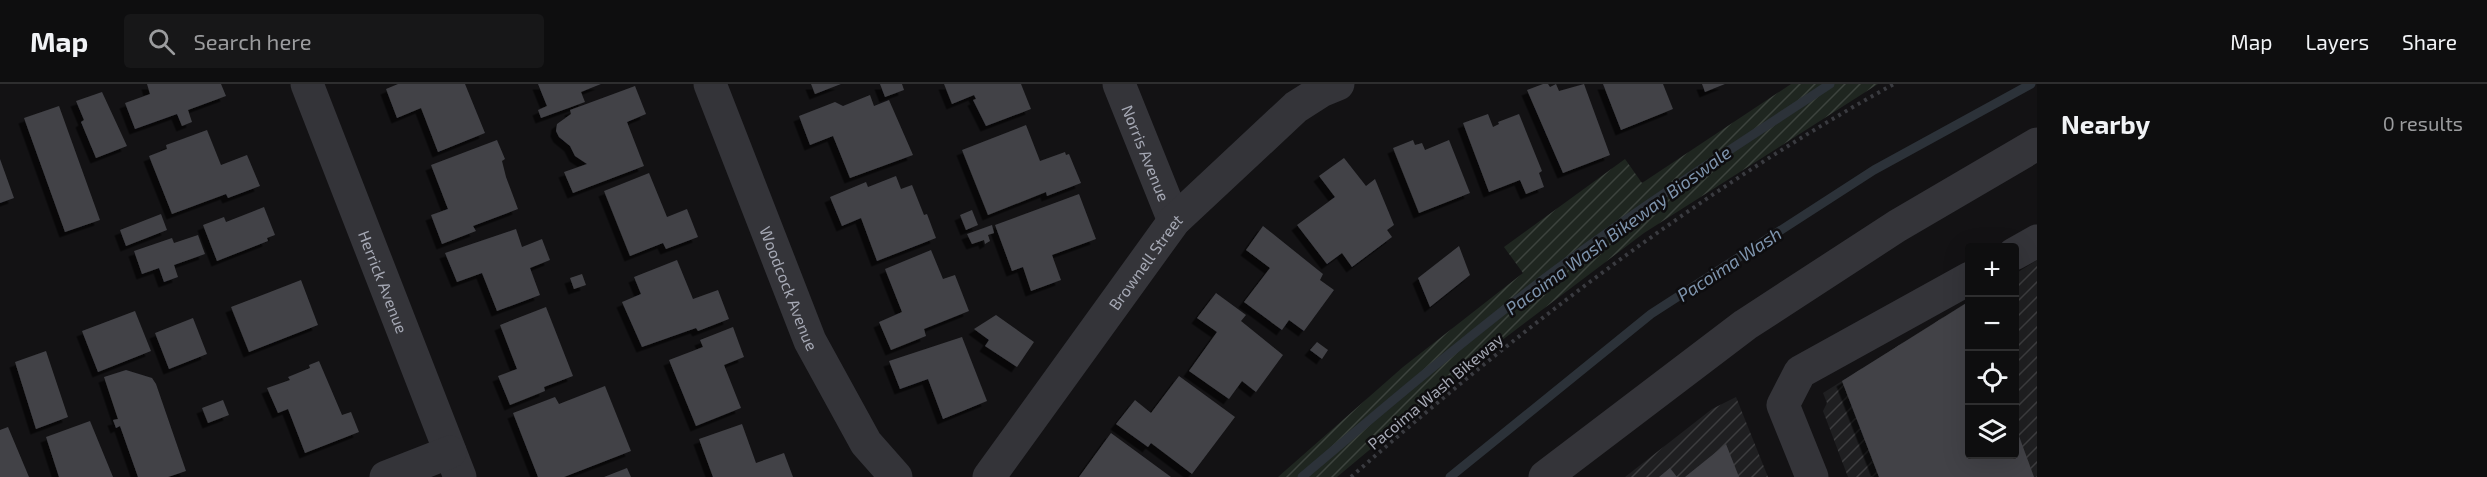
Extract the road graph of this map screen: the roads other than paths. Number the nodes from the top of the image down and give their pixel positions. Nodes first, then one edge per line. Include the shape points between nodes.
1 (307, 84) edge
2 (710, 84) edge
3 (1119, 84) edge
4 (1338, 84) edge
5 (2037, 144) edge
6 (1174, 220) junction
7 (2037, 241) edge
8 (2019, 251) edge
9 (1965, 281) edge
10 (455, 465) edge
11 (386, 477) edge
12 (896, 477) edge
13 (989, 477) edge
14 (1545, 477) edge
15 (1812, 477) edge

1 - 10 street, Herrick Avenue
2 - 12 street, Woodcock Avenue via 810,341 866,443
3 - 6 street, Norris Avenue
4 - 6 street, Brownell Street via 1296,107
5 - 14 street via 1897,226 1745,325
6 - 13 street, Brownell Street
7 - 8 street
9 - 15 street via 1800,372 1783,405
10 - 11 street

